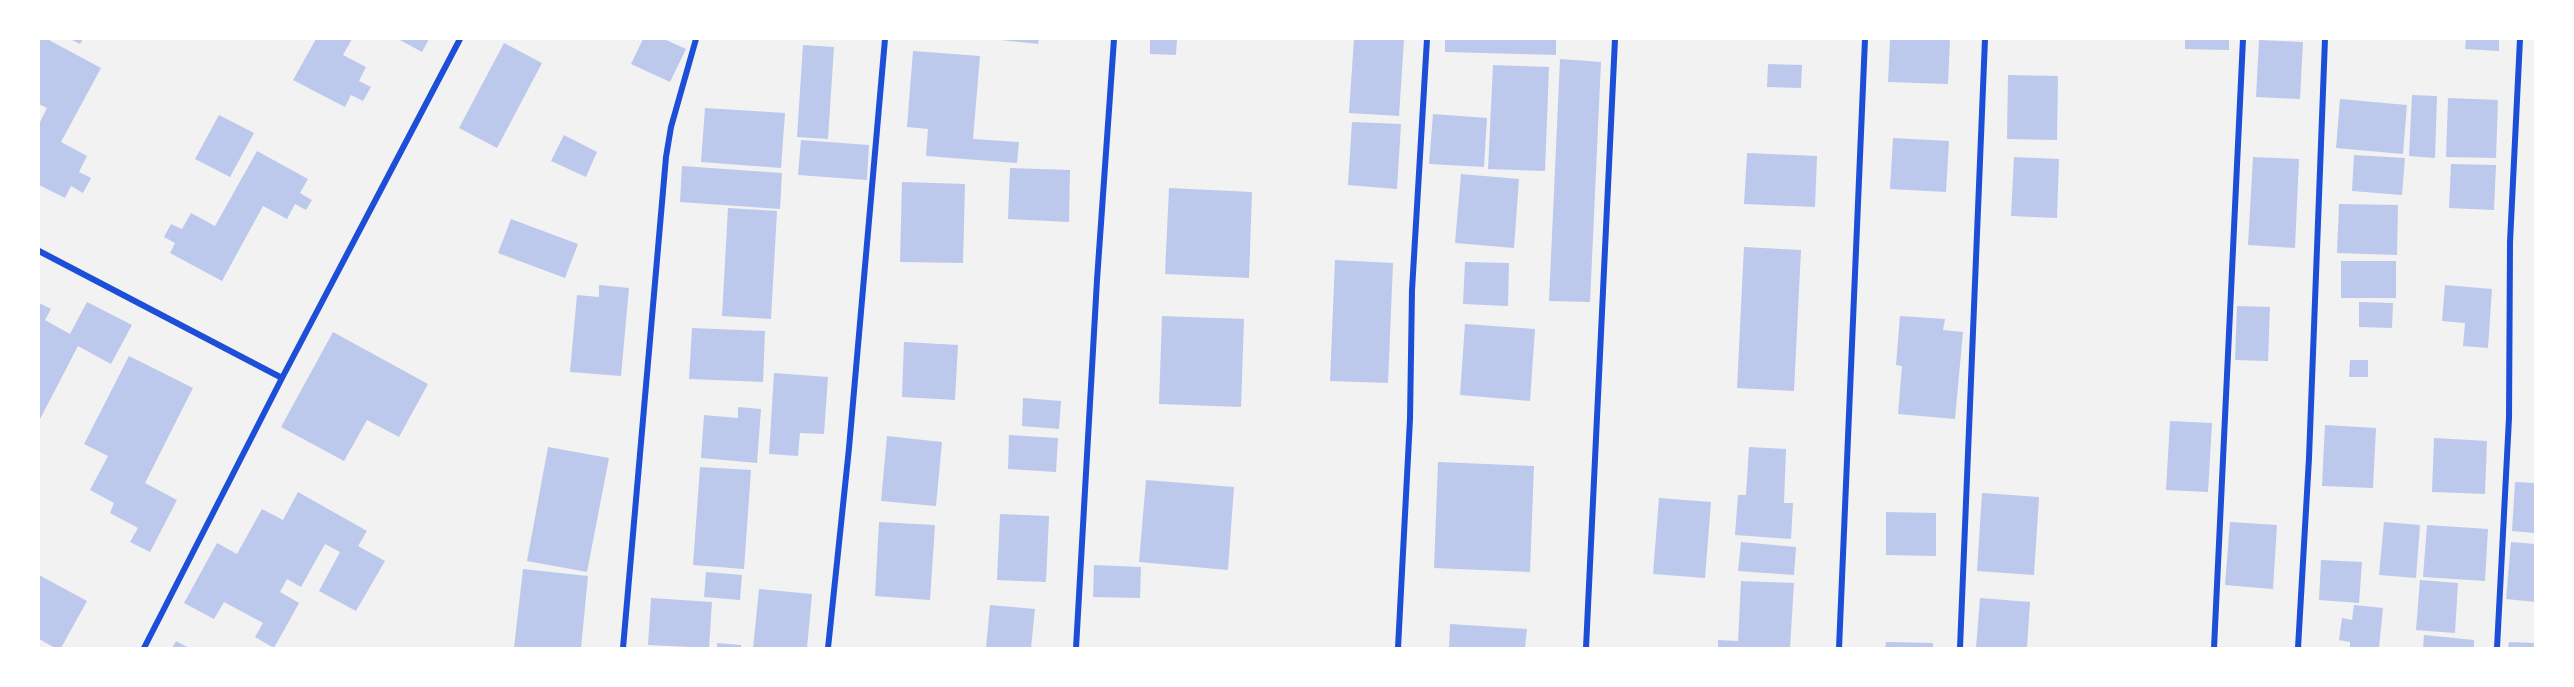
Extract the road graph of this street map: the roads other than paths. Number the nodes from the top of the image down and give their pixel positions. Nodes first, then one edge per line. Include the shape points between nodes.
1 (460, 39) edge
2 (696, 39) edge
3 (885, 39) edge
4 (1114, 39) edge
5 (1427, 39) edge
6 (1616, 39) edge
7 (1865, 39) edge
8 (1985, 39) edge
9 (2243, 39) edge
10 (2325, 39) edge
11 (2520, 39) edge
12 (39, 251) edge
13 (282, 378) junction
14 (144, 648) edge
15 (623, 648) edge
16 (828, 648) edge
17 (1076, 648) edge
18 (1398, 648) edge
19 (1586, 648) edge
20 (1839, 648) edge
21 (1960, 648) edge
22 (2214, 648) edge
23 (2298, 648) edge
24 (2498, 648) edge

1 - 13 street
2 - 15 street via 666,157
3 - 16 street
4 - 17 street
5 - 18 street via 1412,290 1410,419
6 - 19 street
7 - 20 street
8 - 21 street
9 - 22 street
10 - 23 street
11 - 24 street
12 - 13 street
13 - 14 street

